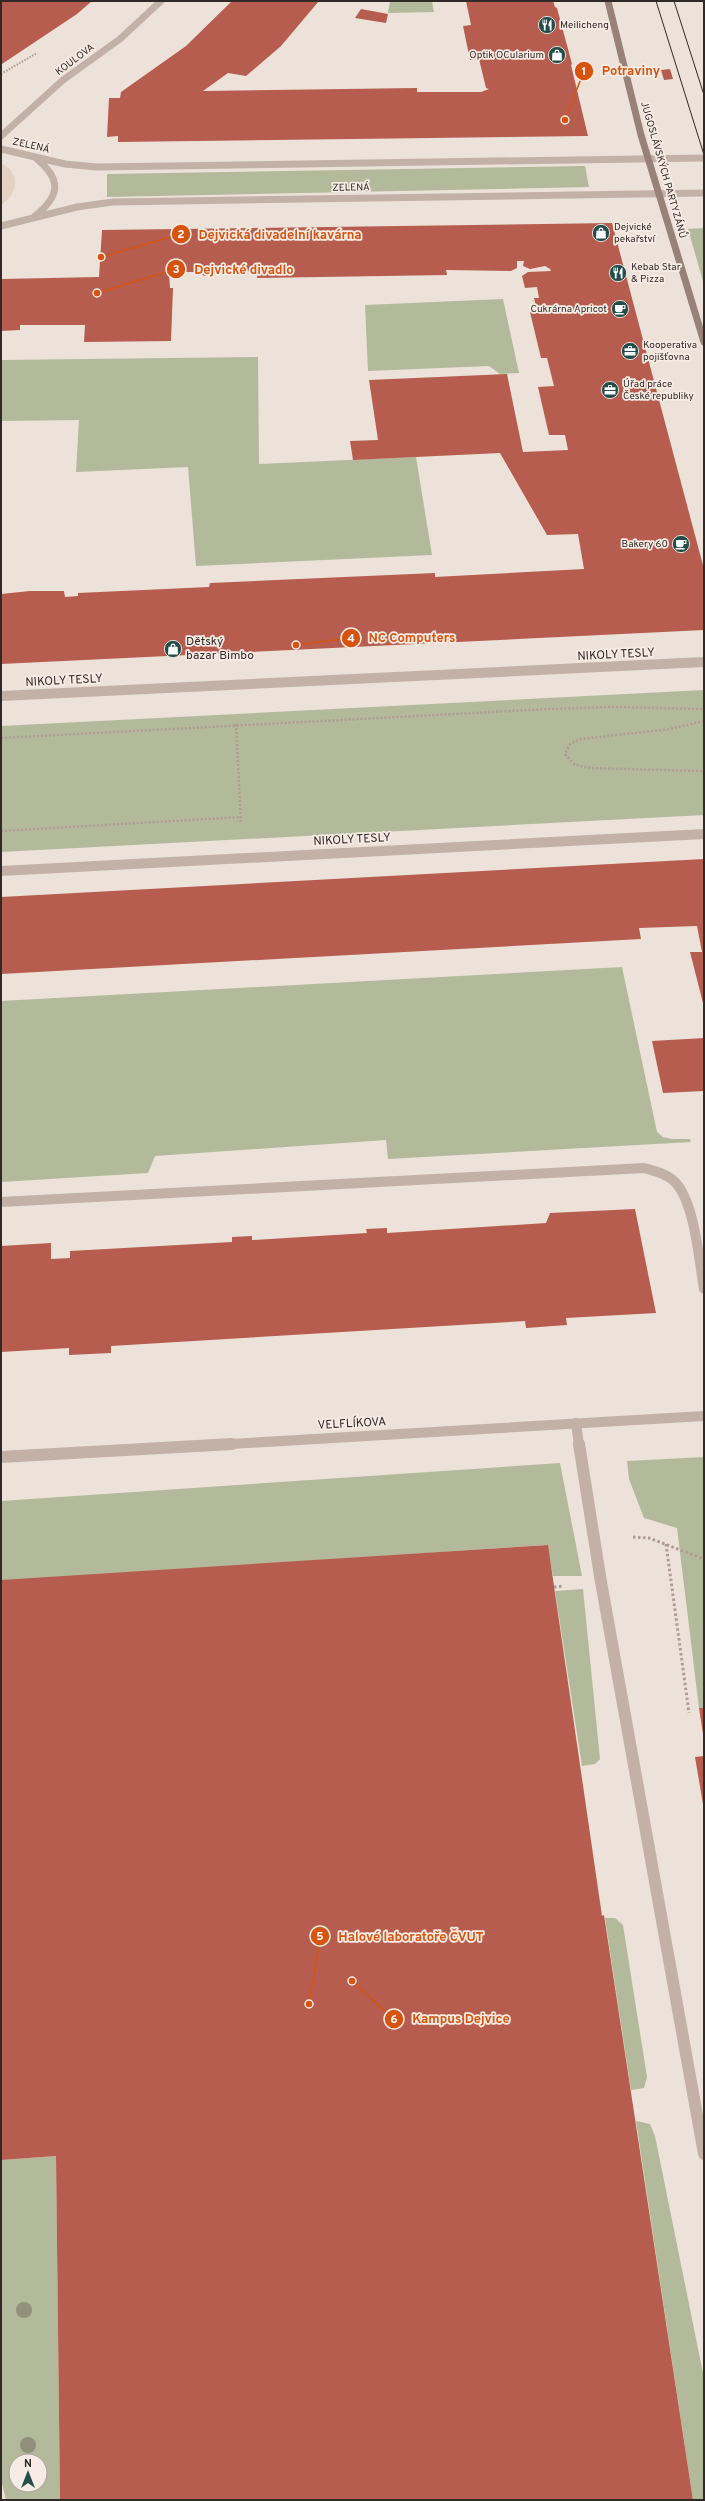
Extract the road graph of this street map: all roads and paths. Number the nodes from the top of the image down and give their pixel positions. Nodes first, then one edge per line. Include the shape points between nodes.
1 (161, 1) edge
2 (608, 1) edge
3 (1, 136) edge
4 (1, 149) edge
5 (36, 158) junction
6 (704, 158) edge
7 (648, 159) junction
8 (659, 193) junction
9 (704, 193) edge
10 (30, 219) junction
11 (1, 226) edge
12 (704, 342) edge
13 (704, 662) edge
14 (234, 685) junction
15 (1, 696) edge
16 (704, 709) edge
17 (704, 721) edge
18 (236, 725) junction
19 (1, 738) edge
20 (704, 771) edge
21 (241, 817) junction
22 (1, 831) edge
23 (704, 834) edge
24 (243, 858) junction
25 (1, 871) edge
26 (1, 1202) edge
27 (704, 1289) edge
28 (704, 1416) edge
29 (576, 1423) junction
30 (1, 1457) edge
31 (704, 1560) edge
32 (689, 1713) dead end
33 (704, 2154) edge

1 - 3 street, KOULOVA via 120,39 63,80
2 - 7 main road, JUGOSLÁVSKÝCH PARTYZÁNŮ
4 - 5 street, ZELENÁ
5 - 7 street, ZELENÁ via 96,167
5 - 10 street via 53,174 56,188 51,202
6 - 7 street, ZELENÁ
7 - 8 main road, JUGOSLÁVSKÝCH PARTYZÁNŮ
8 - 9 street, ZELENÁ
8 - 10 street, ZELENÁ via 113,202 77,207
8 - 12 main road, JUGOSLÁVSKÝCH PARTYZÁNŮ
10 - 11 street, ZELENÁ
13 - 14 street, NIKOLY TESLY
14 - 15 street, NIKOLY TESLY
14 - 18 path
16 - 18 path via 612,707
17 - 20 path via 670,729 581,739 566,747 565,754 572,763 588,768
18 - 19 path
18 - 21 path
21 - 22 path
21 - 24 path
23 - 24 street, NIKOLY TESLY
24 - 25 street, NIKOLY TESLY
26 - 27 street via 644,1168 660,1172 679,1187 686,1207
28 - 29 street, VELFLÍKOVA
29 - 30 street, VELFLÍKOVA
29 - 33 street via 598,1567
31 - 32 path via 666,1544

